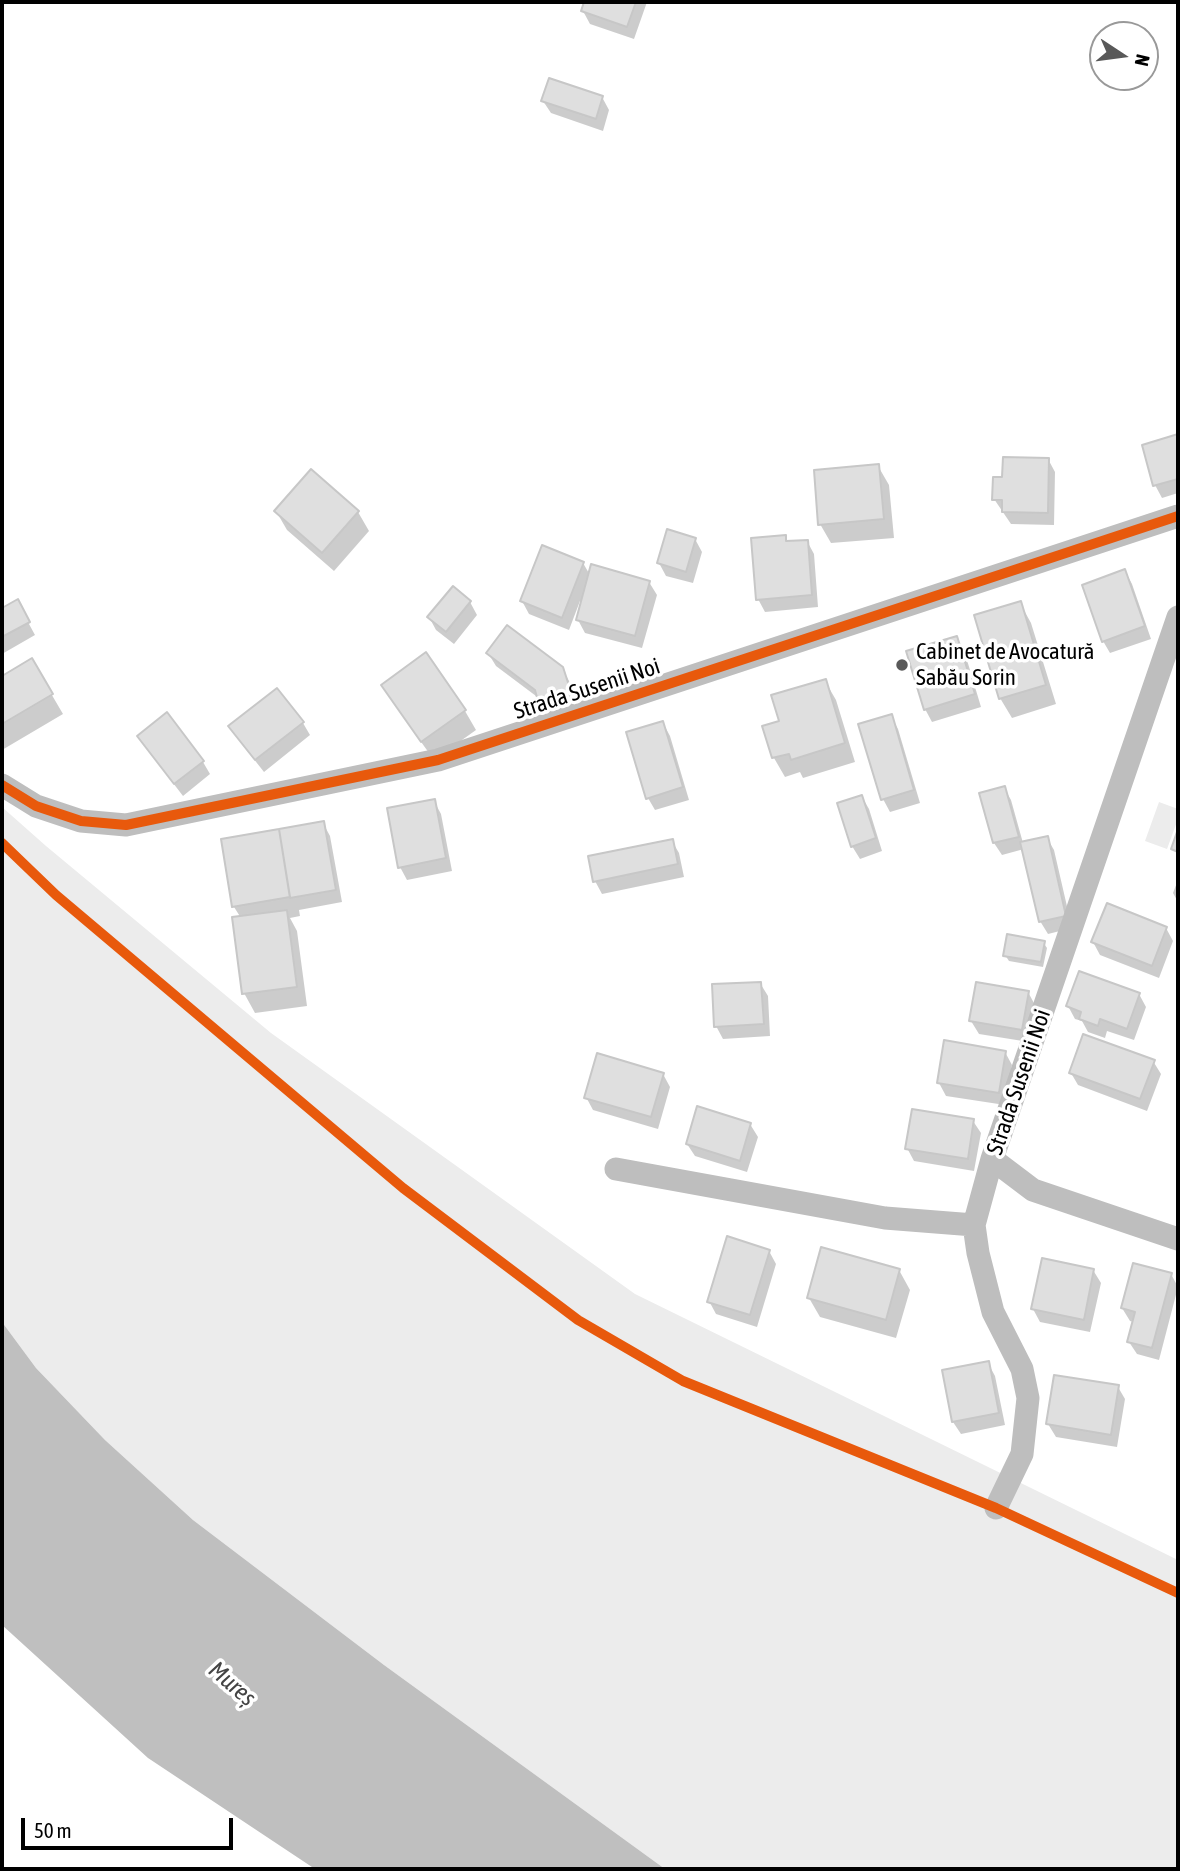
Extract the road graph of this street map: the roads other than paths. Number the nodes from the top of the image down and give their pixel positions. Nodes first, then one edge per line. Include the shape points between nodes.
1 (1178, 516) edge
2 (1178, 617) edge
3 (2, 785) edge
4 (992, 1159) junction
5 (615, 1169) dead end
6 (974, 1225) junction
7 (1178, 1240) edge
8 (996, 1508) dead end

1 - 3 street, Strada Susenii Noi via 438,760 126,825 81,821 36,806
2 - 4 street, Strada Susenii Noi
4 - 6 street, Strada Susenii Noi
4 - 7 street via 1032,1189
5 - 6 street via 886,1218
6 - 8 street, Strada Susenii Noi via 993,1312 1022,1369 1028,1398 1022,1454

